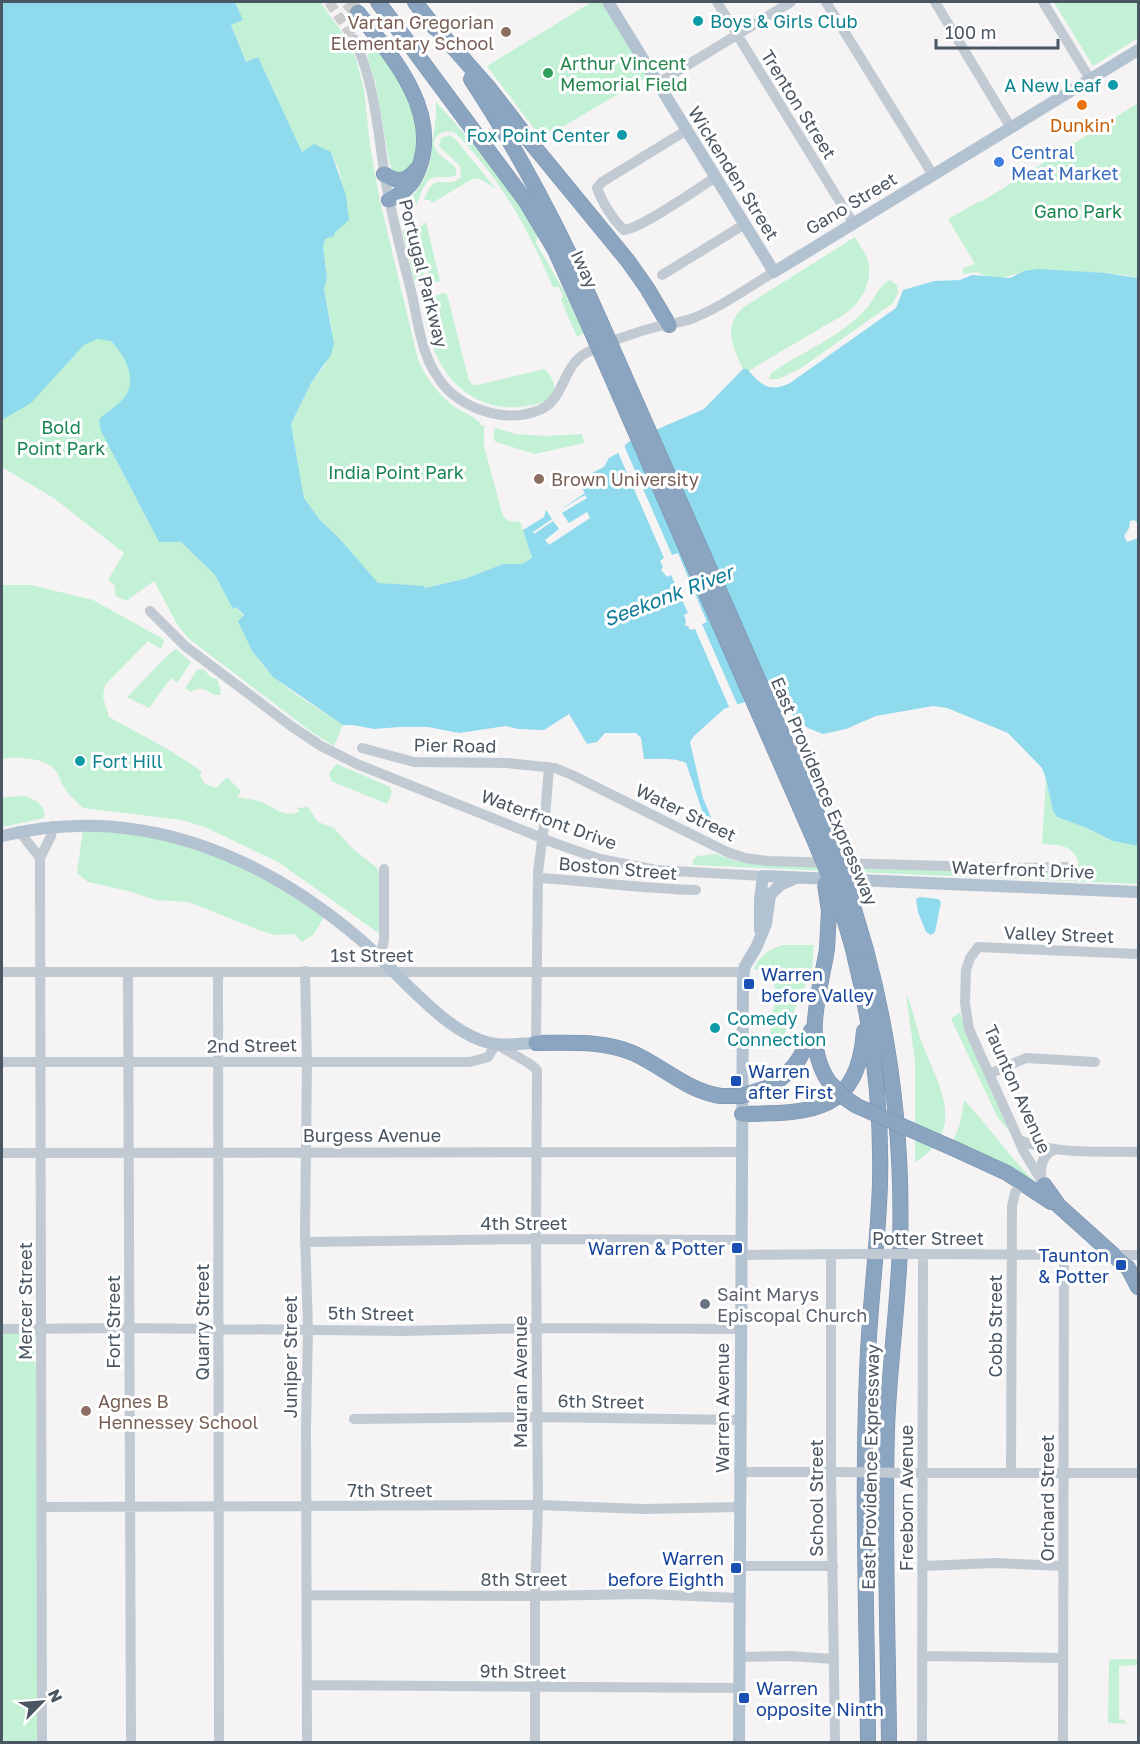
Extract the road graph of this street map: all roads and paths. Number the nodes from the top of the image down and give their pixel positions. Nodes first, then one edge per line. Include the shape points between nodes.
1 (370, 2) tunnel mouth
2 (378, 2) edge
3 (415, 2) edge
4 (608, 2) edge
5 (717, 2) edge
6 (791, 2) edge
7 (826, 2) edge
8 (934, 2) edge
9 (1043, 2) edge
10 (358, 13) tunnel mouth
11 (430, 21) junction
12 (737, 34) junction
13 (354, 39) tunnel mouth
14 (1138, 50) edge
15 (1090, 79) junction
16 (658, 83) junction
17 (445, 91) junction
18 (1011, 128) junction
19 (687, 130) junction
20 (420, 165) junction
21 (384, 174) junction
22 (933, 175) junction
23 (716, 177) junction
24 (389, 200) junction
25 (853, 223) junction
26 (745, 224) junction
27 (774, 272) junction
28 (663, 275) dead end
29 (669, 325) junction
30 (597, 327) junction
31 (573, 364) joint
32 (708, 581) junction
33 (150, 610) dead end
34 (362, 748) dead end
35 (549, 767) junction
36 (53, 826) junction
37 (20, 831) junction
38 (2, 836) edge
39 (813, 837) junction
40 (543, 838) junction
41 (40, 858) junction
42 (1066, 867) dead end
43 (384, 869) dead end
44 (763, 876) junction
45 (538, 878) junction
46 (796, 878) junction
47 (696, 890) dead end
48 (1138, 892) edge
49 (769, 899) junction
50 (760, 937) junction
51 (978, 947) joint
52 (860, 949) junction
53 (1138, 954) edge
54 (380, 956) junction
55 (305, 971) junction
56 (2, 972) edge
57 (40, 972) junction
58 (394, 972) junction
59 (537, 972) junction
60 (743, 972) junction
61 (218, 973) junction
62 (128, 974) junction
63 (861, 983) junction
64 (818, 999) junction
65 (536, 1043) junction
66 (496, 1044) junction
67 (307, 1061) junction
68 (2, 1062) edge
69 (40, 1062) junction
70 (217, 1062) junction
71 (1095, 1062) dead end
72 (129, 1063) junction
73 (989, 1074) junction
74 (742, 1114) junction
75 (1019, 1140) junction
76 (1055, 1149) junction
77 (307, 1151) junction
78 (41, 1152) junction
79 (129, 1152) junction
80 (742, 1152) junction
81 (1138, 1152) edge
82 (2, 1153) edge
83 (218, 1153) junction
84 (536, 1153) junction
85 (1022, 1182) junction
86 (1044, 1185) junction
87 (1059, 1206) junction
88 (536, 1239) junction
89 (742, 1240) junction
90 (306, 1242) junction
91 (831, 1254) junction
92 (919, 1254) junction
93 (1012, 1254) junction
94 (742, 1255) junction
95 (1064, 1255) junction
96 (1113, 1255) junction
97 (1138, 1255) edge
98 (1138, 1287) edge
99 (129, 1328) junction
100 (536, 1328) junction
101 (2, 1329) edge
102 (42, 1329) junction
103 (218, 1329) junction
104 (308, 1329) junction
105 (740, 1329) junction
106 (537, 1417) junction
107 (354, 1419) dead end
108 (740, 1420) junction
109 (739, 1472) junction
110 (836, 1472) junction
111 (923, 1473) junction
112 (1011, 1473) junction
113 (1064, 1473) junction
114 (1138, 1473) edge
115 (538, 1505) junction
116 (42, 1507) junction
117 (219, 1507) junction
118 (307, 1507) junction
119 (739, 1507) junction
120 (130, 1508) junction
121 (739, 1566) junction
122 (833, 1566) junction
123 (923, 1566) junction
124 (1063, 1566) junction
125 (308, 1595) junction
126 (535, 1596) junction
127 (739, 1598) junction
128 (922, 1656) junction
129 (739, 1657) junction
130 (1063, 1658) junction
131 (834, 1659) junction
132 (308, 1685) junction
133 (534, 1687) junction
134 (739, 1688) junction
135 (42, 1743) edge
136 (131, 1743) edge
137 (219, 1743) edge
138 (307, 1743) edge
139 (535, 1743) edge
140 (739, 1743) edge
141 (835, 1743) edge
142 (868, 1743) edge
143 (889, 1743) edge
144 (922, 1743) edge
145 (1063, 1743) edge

1 - 17 highway
2 - 17 highway, Iway
3 - 11 highway, Iway
4 - 16 main road, Wickenden Street
5 - 12 street, Trenton Street
6 - 12 street
7 - 22 street
8 - 18 street
9 - 15 street
10 - 20 highway via 400,68 413,95 423,132
11 - 29 highway via 628,261
11 - 30 highway, Iway via 524,164 565,242
12 - 16 street
12 - 25 street, Trenton Street
13 - 21 street, Portugal Parkway via 369,83
14 - 15 main road, Gano Street
15 - 18 main road, Gano Street
16 - 19 main road, Wickenden Street
17 - 30 highway, Iway via 537,219
18 - 22 main road, Gano Street
19 - 23 main road, Wickenden Street
19 - 23 street via 598,185 602,201 620,226 628,230
20 - 21 highway via 405,180 397,181
20 - 24 highway via 411,184
21 - 24 street, Portugal Parkway
22 - 25 main road, Gano Street
23 - 26 main road, Wickenden Street
24 - 31 street, Portugal Parkway via 425,351 448,390 486,412 528,414 554,400
25 - 27 main road, Gano Street
26 - 27 main road, Wickenden Street
26 - 28 street
27 - 29 street, Gano Street via 706,312
29 - 31 street, Gano Street via 593,350
30 - 32 highway, Iway, bridge
32 - 39 highway, East Providence Expressway
32 - 52 highway, East Providence Expressway, bridge via 838,863
33 - 40 street, Waterfront Drive via 185,646 321,746
34 - 35 street, Pier Road via 414,762
35 - 40 street
35 - 42 street, Water Street via 745,858
36 - 37 main road
36 - 41 street, Mercer Street
36 - 54 main road via 108,825 154,832 223,853 311,901
37 - 38 main road
37 - 41 street
39 - 52 highway, East Providence Expressway, bridge
39 - 64 highway, bridge via 829,921
40 - 44 street, Waterfront Drive via 592,857 640,868
40 - 45 street
41 - 57 street, Mercer Street
43 - 54 street via 384,940
44 - 46 main road, Waterfront Drive
44 - 49 main road
44 - 50 main road
45 - 47 street, Boston Street
45 - 59 street
46 - 48 main road, Waterfront Drive
46 - 49 main road via 774,889
49 - 50 main road, Warren Avenue
50 - 60 main road, Warren Avenue
51 - 53 street, Valley Street
51 - 73 street, Taunton Avenue via 967,966 965,1010
52 - 63 highway, East Providence Expressway
52 - 143 highway, East Providence Expressway via 881,1014 891,1073 900,1183 899,1264 886,1446
54 - 58 main road
55 - 58 street, 1st Street
55 - 61 street, 1st Street
55 - 67 street, Juniper Street
56 - 57 street, 1st Street
57 - 62 street, 1st Street
57 - 69 street, Mercer Street
58 - 59 street, 1st Street
58 - 66 main road via 449,1022
59 - 60 street, 1st Street
59 - 65 street
60 - 74 main road, Warren Avenue
61 - 62 street, 1st Street
61 - 70 street, Quarry Street
62 - 72 street, Fort Street
63 - 74 highway via 862,1050 857,1069 844,1089 826,1103 806,1111
63 - 142 highway, East Providence Expressway via 876,1079 880,1153 865,1429
64 - 65 highway, bridge via 809,1038 798,1061 780,1080 741,1096 721,1096 693,1088 618,1048
64 - 85 highway, Taunton Avenue, bridge via 814,1042 819,1064 845,1098
65 - 66 main road
66 - 67 street, 2nd Street via 488,1057 470,1062
66 - 84 street, Mauran Avenue via 537,1070
67 - 70 street, 2nd Street
67 - 77 street, Juniper Street
68 - 69 street, 2nd Street
69 - 72 street, 2nd Street
69 - 78 street, Mercer Street
70 - 72 street, 2nd Street
70 - 83 street, Quarry Street
71 - 73 street via 1026,1058
72 - 79 street, Fort Street
73 - 75 street, Taunton Avenue
74 - 80 main road, Warren Avenue
75 - 76 street
75 - 86 street, Taunton Avenue
76 - 81 street
76 - 86 street via 1041,1162
77 - 83 street, Burgess Avenue
77 - 84 street, Burgess Avenue
77 - 90 street, Juniper Street
78 - 79 street, Burgess Avenue
78 - 82 street, Burgess Avenue
78 - 102 street, Mercer Street
79 - 83 street, Burgess Avenue
79 - 99 street, Fort Street
80 - 84 street, Burgess Avenue
80 - 89 main road, Warren Avenue
83 - 103 street, Quarry Street
84 - 88 street, Mauran Avenue
85 - 87 highway, Taunton Avenue
85 - 93 street, Cobb Street via 1013,1201
86 - 87 highway, Taunton Avenue
87 - 96 highway, Taunton Avenue
88 - 89 street, 4th Street
88 - 90 street, 4th Street
88 - 100 street, Mauran Avenue
89 - 94 main road, Warren Avenue
90 - 104 street, Juniper Street
91 - 92 street, Potter Street, bridge
91 - 94 street, Potter Street
91 - 110 street, School Street
92 - 93 street, Potter Street
92 - 111 street, Freeborn Avenue
93 - 95 street, Potter Street
93 - 112 street, Cobb Street
94 - 105 main road, Warren Avenue
95 - 96 street, Potter Street
95 - 113 street, Orchard Street
96 - 97 street, Potter Street
96 - 98 highway, Taunton Avenue via 1130,1270
99 - 102 street, 5th Street
99 - 103 street, 5th Street
99 - 120 street, Fort Street
100 - 104 street, 5th Street
100 - 105 street, 5th Street
100 - 106 street, Mauran Avenue
101 - 102 street, 5th Street
102 - 116 street, Mercer Street
103 - 104 street, 5th Street
103 - 117 street, Quarry Street
104 - 118 street, Juniper Street
105 - 108 main road, Warren Avenue
106 - 107 street, 6th Street
106 - 108 street, 6th Street
106 - 115 street, Mauran Avenue
108 - 109 main road, Warren Avenue
109 - 110 street
109 - 119 main road, Warren Avenue
110 - 111 street, bridge
110 - 122 street, School Street
111 - 112 street
111 - 123 street, Freeborn Avenue
112 - 113 street
113 - 114 street
113 - 124 street, Orchard Street
115 - 118 street, 7th Street
115 - 119 street, 7th Street
115 - 126 street, Mauran Avenue
116 - 120 street, 7th Street
116 - 135 street, Mercer Street
117 - 118 street, 7th Street
117 - 120 street, 7th Street
117 - 137 street, Quarry Street
118 - 125 street, Juniper Street
119 - 121 main road, Warren Avenue
120 - 136 street, Fort Street
121 - 122 street
121 - 127 main road, Warren Avenue
122 - 131 street, School Street
123 - 124 street
123 - 128 street, Freeborn Avenue
124 - 130 street, Orchard Street
125 - 126 street, 8th Street
125 - 132 street, Juniper Street
126 - 127 street, 8th Street via 644,1594
126 - 133 street, Mauran Avenue
127 - 129 main road, Warren Avenue
128 - 130 street
128 - 144 street, Freeborn Avenue
129 - 131 street
129 - 134 main road, Warren Avenue
130 - 145 street, Orchard Street
131 - 141 street, School Street
132 - 133 street, 9th Street
132 - 138 street, Juniper Street
133 - 134 street, 9th Street
133 - 139 street, Mauran Avenue
134 - 140 main road, Warren Avenue

